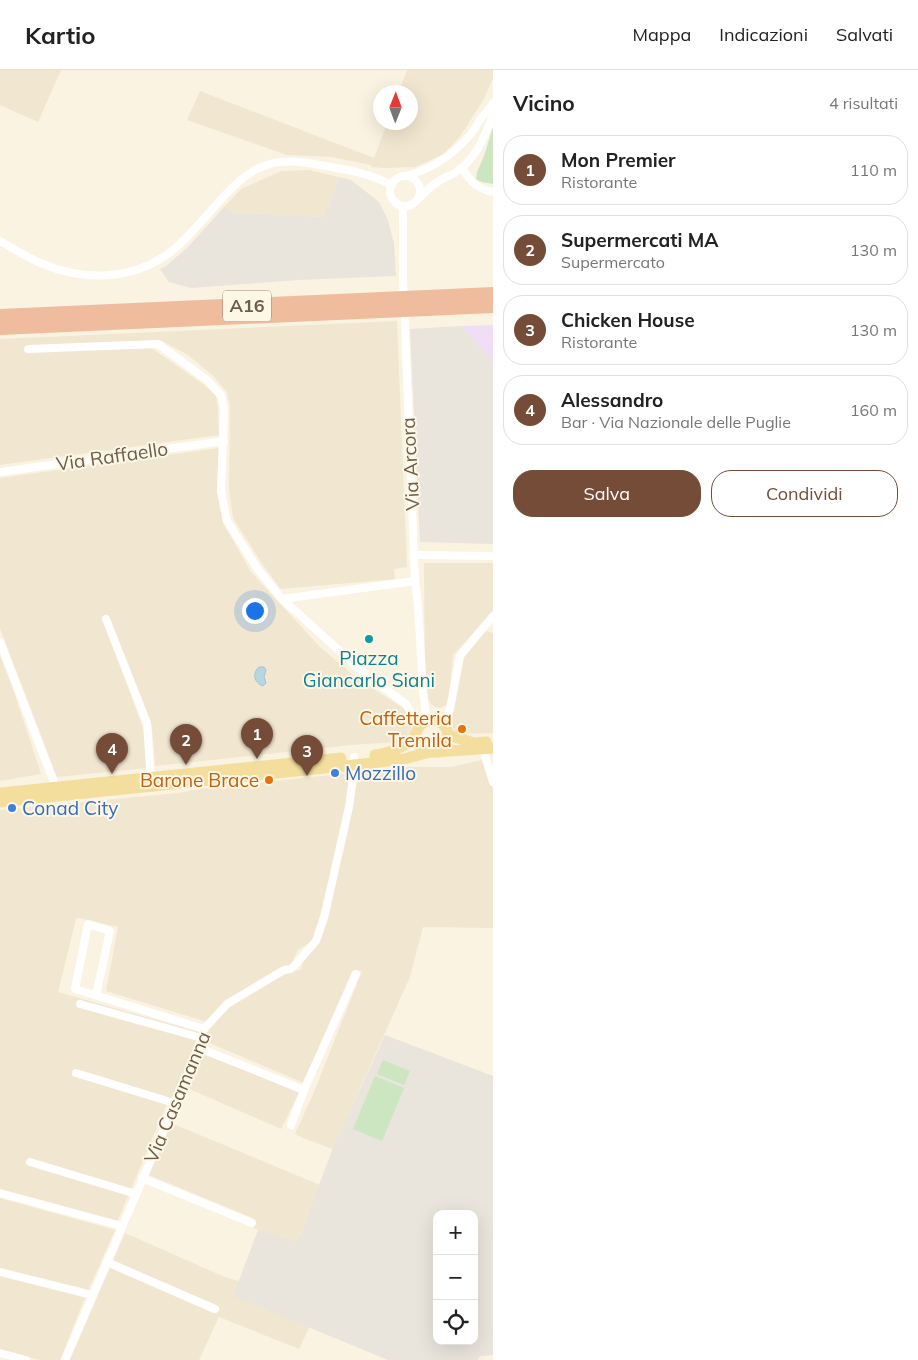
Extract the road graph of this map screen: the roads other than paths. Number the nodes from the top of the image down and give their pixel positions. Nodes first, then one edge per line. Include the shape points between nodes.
1 (493, 103) edge
2 (493, 114) edge
3 (462, 168) junction
4 (406, 176) junction
5 (392, 185) junction
6 (493, 192) edge
7 (418, 199) junction
8 (403, 206) junction
9 (0, 241) edge
10 (493, 294) edge
11 (493, 306) edge
12 (0, 316) edge
13 (0, 328) edge
14 (28, 349) dead end
15 (224, 441) junction
16 (0, 472) edge
17 (415, 556) junction
18 (493, 556) edge
19 (415, 581) junction
20 (282, 599) junction
21 (493, 616) edge
22 (106, 619) dead end
23 (0, 642) edge
24 (427, 721) junction
25 (446, 730) junction
26 (416, 735) junction
27 (488, 745) edge
28 (433, 752) junction
29 (354, 761) junction
30 (151, 782) junction
31 (493, 782) edge
32 (55, 791) junction
33 (0, 793) edge
34 (0, 802) edge
35 (356, 974) dead end
36 (96, 995) junction
37 (80, 1004) dead end
38 (204, 1030) junction
39 (202, 1038) junction
40 (199, 1048) junction
41 (76, 1072) dead end
42 (304, 1090) junction
43 (174, 1103) junction
44 (291, 1125) dead end
45 (30, 1162) dead end
46 (142, 1178) junction
47 (0, 1194) edge
48 (136, 1194) junction
49 (252, 1224) dead end
50 (122, 1226) junction
51 (106, 1262) junction
52 (0, 1272) edge
53 (92, 1295) junction
54 (215, 1309) dead end
55 (0, 1354) edge
56 (26, 1360) edge
57 (65, 1360) edge

1 - 4 street via 472,133 453,152 420,172
2 - 3 street via 482,142
3 - 6 street via 482,190
3 - 7 street via 440,180
4 - 5 street
4 - 7 street via 420,186
5 - 8 street via 392,198
5 - 9 street via 353,170 303,161 278,162 257,169 239,181 173,250 130,273 108,276 68,272 44,265
7 - 8 street via 412,205
8 - 17 street, Via Arcora via 402,277
10 - 12 highway, A16
11 - 13 highway, A16
14 - 15 street via 158,344 207,380 221,395
15 - 16 street, Via Raffaello
15 - 20 street via 221,491 227,521 257,568
17 - 18 street
17 - 19 street, Via Arcora
19 - 20 street
19 - 24 street, Via Arcora
20 - 26 street via 364,673 406,704 416,720
21 - 25 street via 460,656
22 - 30 street via 147,723
23 - 32 street
24 - 25 main road via 436,721
24 - 26 main road via 420,725
25 - 27 main road via 474,743
25 - 28 main road via 445,746
26 - 28 main road via 418,745
26 - 29 main road via 389,753
27 - 28 main road
27 - 31 street
28 - 29 main road via 404,759
29 - 30 main road
29 - 38 street, Via Casamanna via 338,863 316,940 291,969 227,1004
30 - 32 main road
32 - 33 main road
32 - 34 main road
35 - 42 street
36 - 36 street via 110,931 88,924 75,989
36 - 38 street
37 - 39 street
38 - 39 street, Via Casamanna
39 - 40 street, Via Casamanna
40 - 42 street
40 - 43 street, Via Casamanna
41 - 43 street
42 - 44 street
43 - 46 street, Via Casamanna
45 - 48 street
46 - 48 street, Via Casamanna
46 - 49 street
47 - 50 street
48 - 50 street, Via Casamanna
50 - 51 street, Via Casamanna
51 - 53 street, Via Casamanna
51 - 54 street
52 - 53 street
53 - 57 street, Via Casamanna
55 - 56 street

